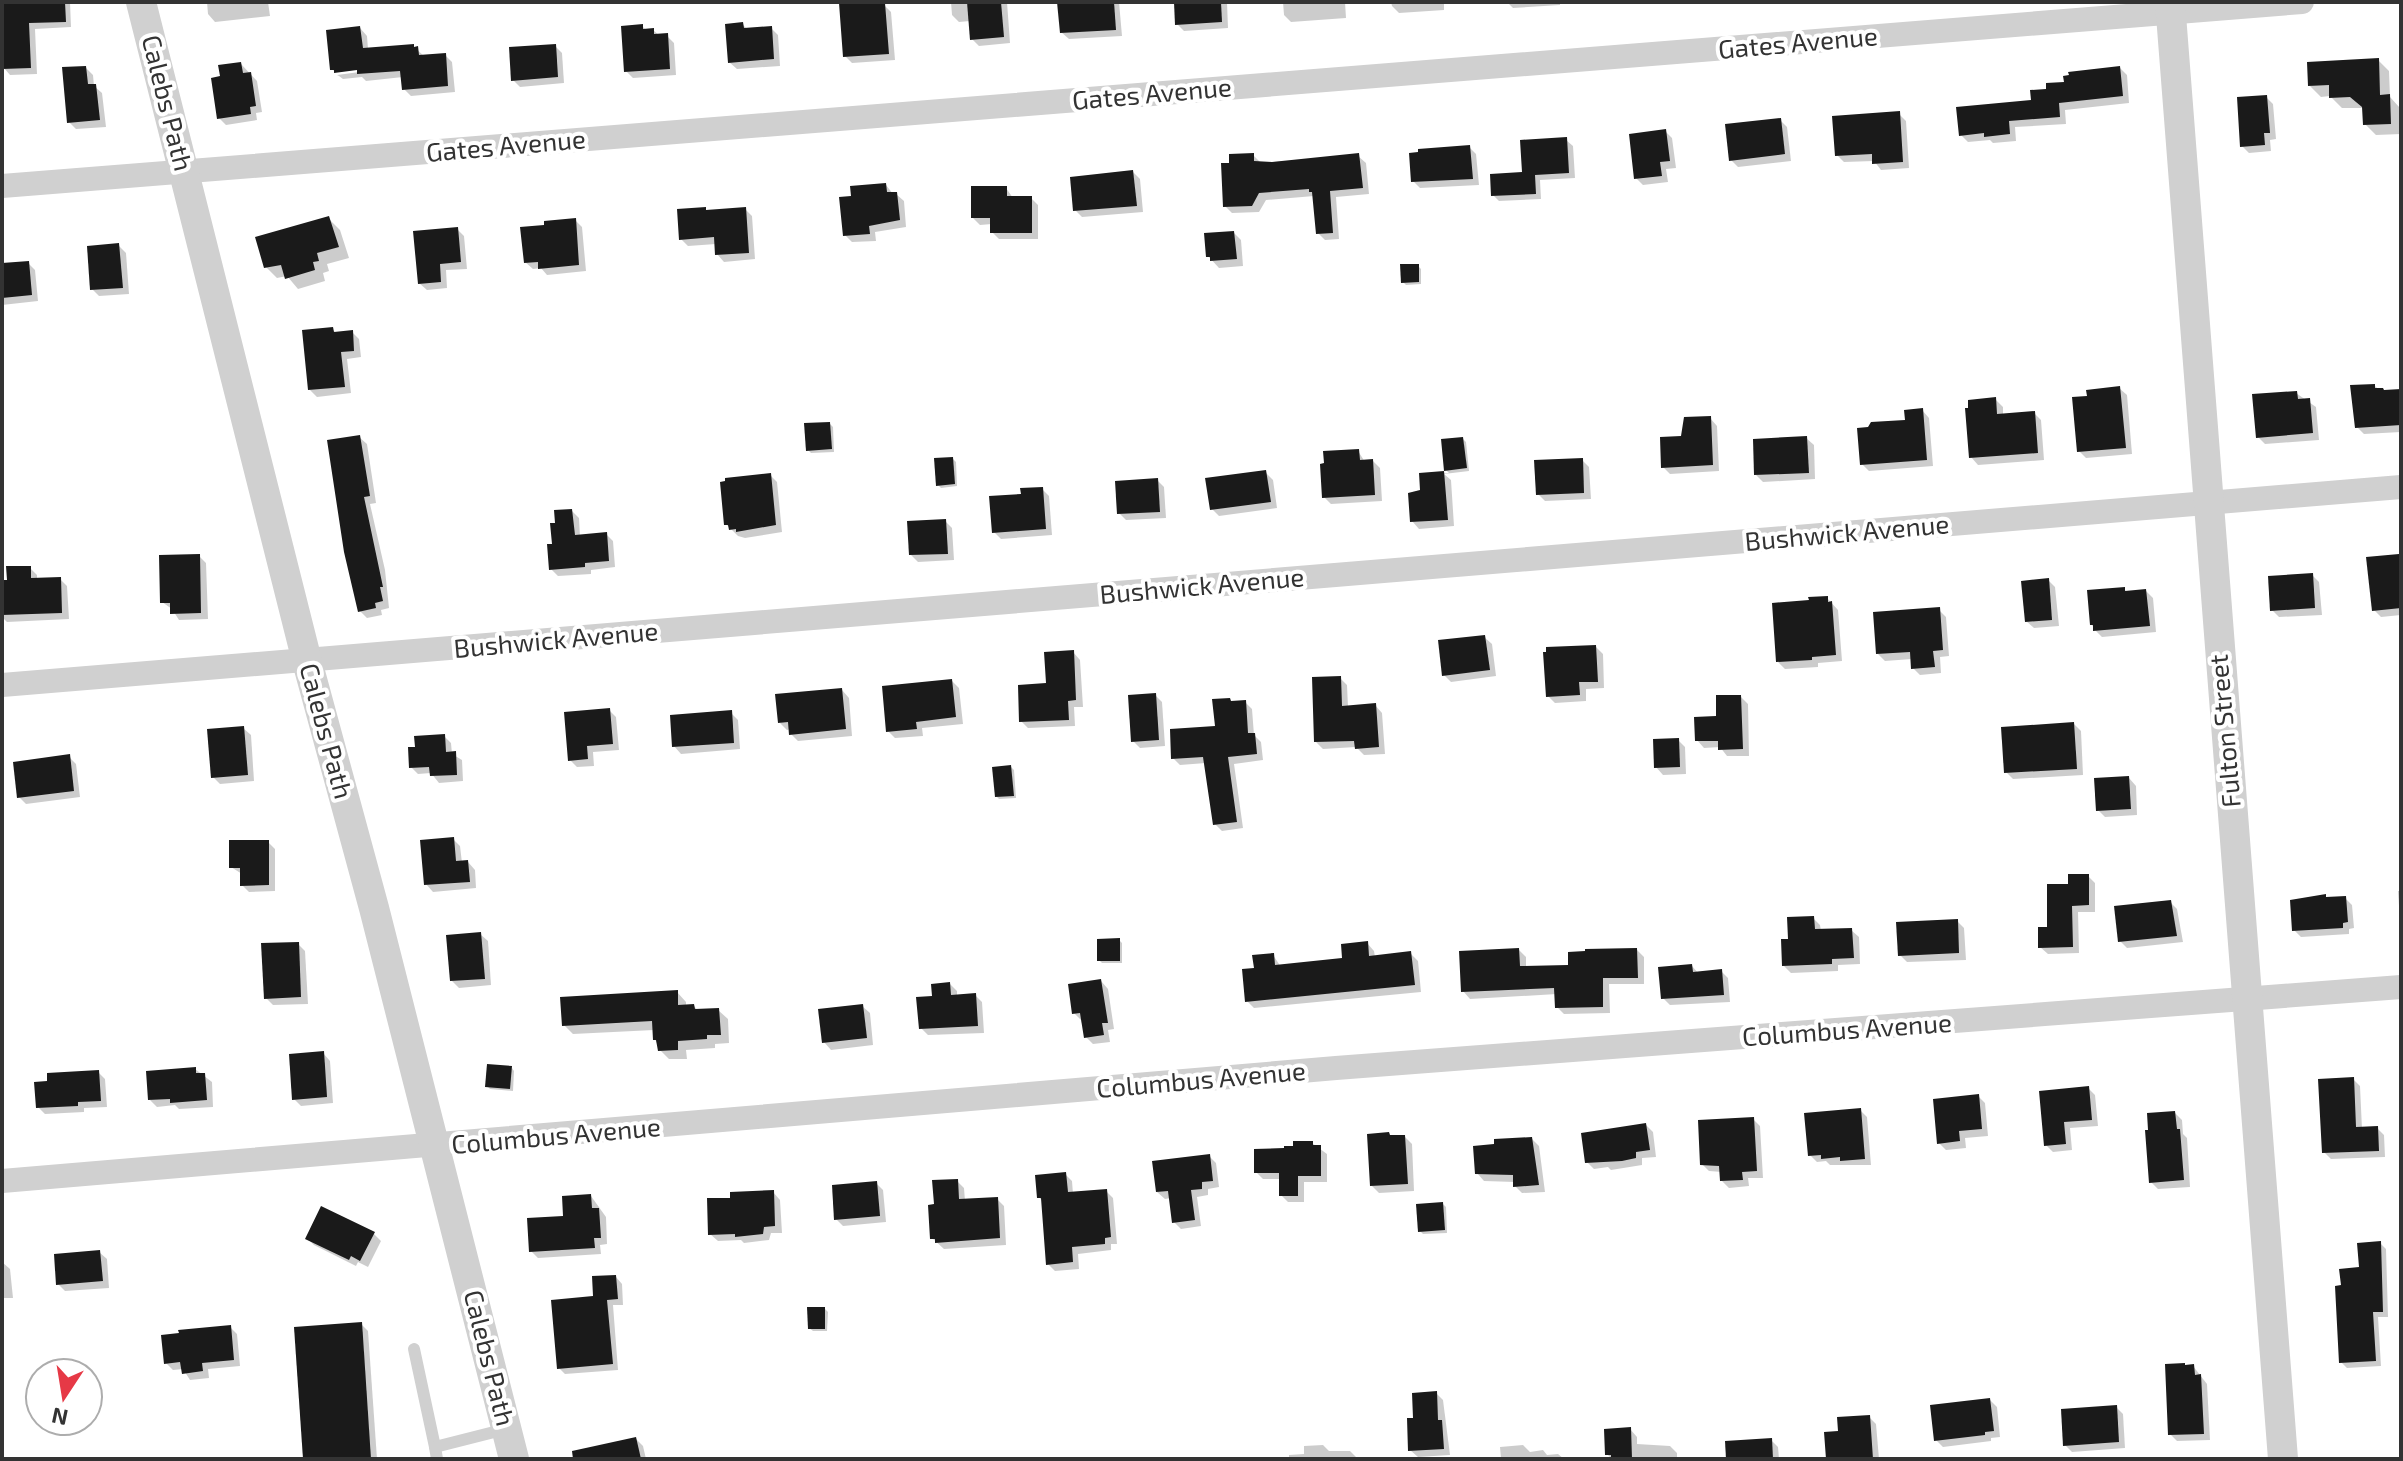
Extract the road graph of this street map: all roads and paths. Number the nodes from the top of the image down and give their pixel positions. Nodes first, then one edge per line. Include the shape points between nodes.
1 (141, 2) edge
2 (2302, 2) edge
3 (2170, 8) edge
4 (185, 172) junction
5 (2, 186) edge
6 (2401, 487) edge
7 (2207, 503) junction
8 (307, 661) junction
9 (2, 685) edge
10 (2401, 987) edge
11 (2247, 1000) junction
12 (434, 1146) junction
13 (2, 1181) edge
14 (414, 1349) dead end
15 (506, 1429) junction
16 (436, 1453) edge
17 (514, 1459) edge
18 (2283, 1459) edge

1 - 4 street, Calebs Path
2 - 3 street, Gates Avenue
3 - 4 street, Gates Avenue
3 - 7 street, Fulton Street
4 - 5 street, Gates Avenue
4 - 8 street, Calebs Path
6 - 7 street, Bushwick Avenue
7 - 8 street, Bushwick Avenue
7 - 11 street, Fulton Street
8 - 9 street, Bushwick Avenue
8 - 12 street, Calebs Path
10 - 11 street, Columbus Avenue
11 - 12 street, Columbus Avenue via 1336,1068
11 - 18 street, Fulton Street
12 - 13 street, Columbus Avenue
12 - 15 street, Calebs Path
14 - 16 lane
15 - 16 lane
15 - 17 street, Calebs Path

